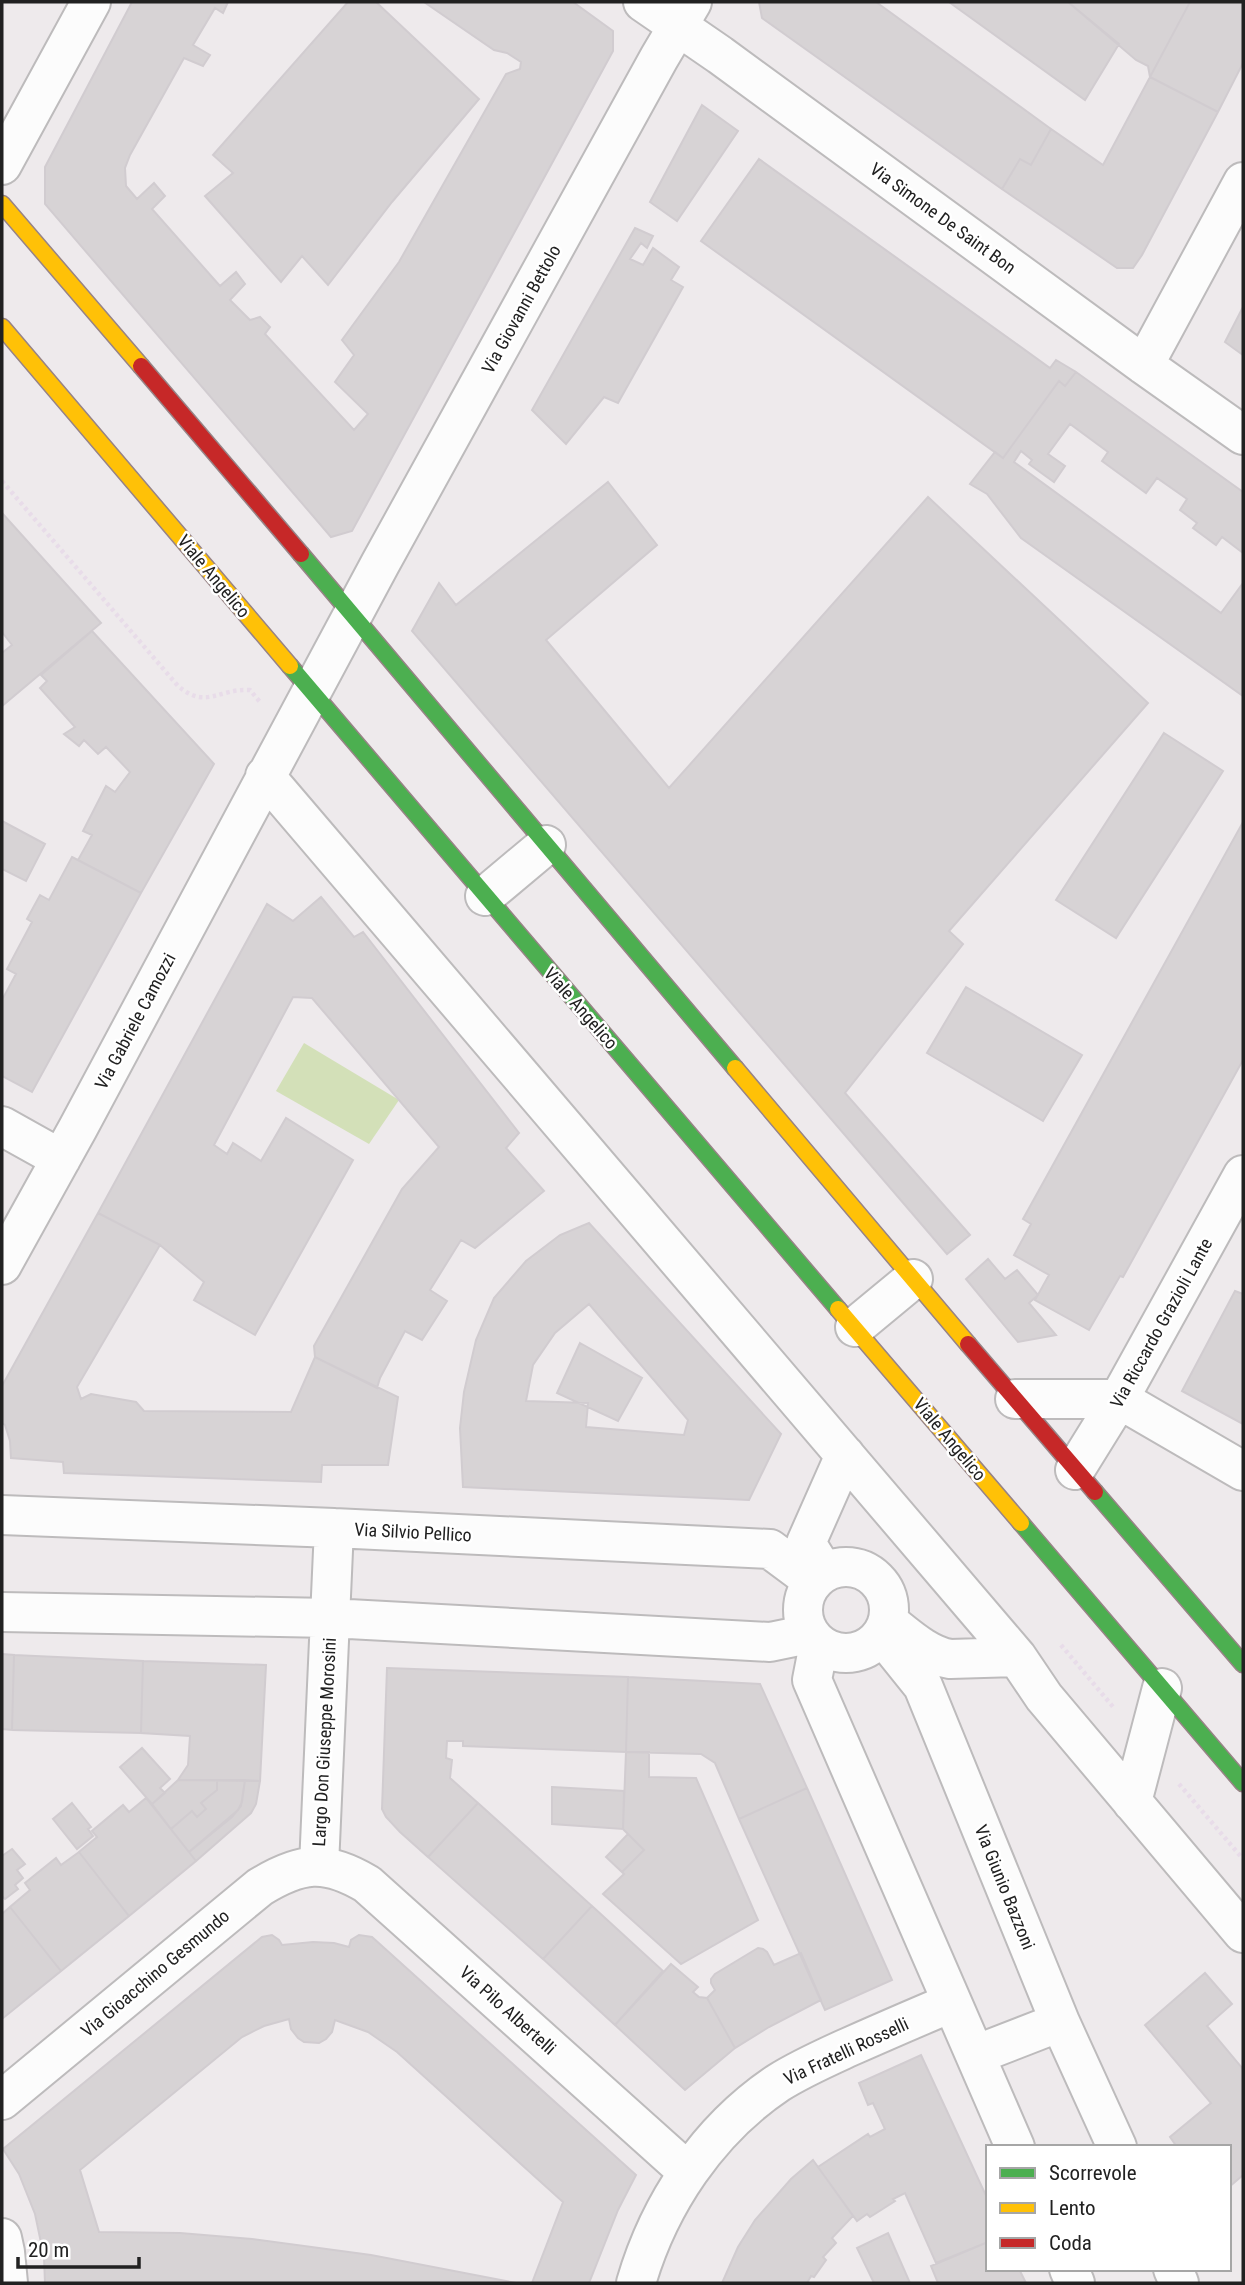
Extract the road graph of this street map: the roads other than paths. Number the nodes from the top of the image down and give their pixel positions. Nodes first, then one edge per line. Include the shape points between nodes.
1 (91, 2) edge
2 (643, 2) edge
3 (685, 14) edge
4 (2, 164) edge
5 (1243, 182) edge
6 (2, 204) edge
7 (2, 327) edge
8 (1144, 365) junction
9 (1243, 435) edge
10 (353, 617) junction
11 (312, 693) junction
12 (265, 776) junction
13 (546, 845) junction
14 (485, 896) junction
15 (2, 1126) edge
16 (61, 1159) junction
17 (1243, 1175) edge
18 (2, 1265) edge
19 (913, 1279) junction
20 (855, 1326) junction
21 (1015, 1399) junction
22 (1119, 1399) junction
23 (845, 1455) junction
24 (1075, 1470) junction
25 (1243, 1471) edge
26 (2, 1515) edge
27 (334, 1528) junction
28 (818, 1577) junction
29 (2, 1612) edge
30 (330, 1618) junction
31 (885, 1629) junction
32 (814, 1639) junction
33 (1017, 1657) junction
34 (1243, 1664) edge
35 (1162, 1688) junction
36 (1243, 1783) edge
37 (1132, 1802) junction
38 (318, 1866) junction
39 (1243, 1933) edge
40 (951, 2003) junction
41 (1060, 2022) junction
42 (975, 2055) junction
43 (2, 2100) edge
44 (1014, 2145) edge
45 (1116, 2145) edge
46 (688, 2172) junction
47 (2, 2238) edge
48 (8, 2283) edge
49 (636, 2283) edge

1 - 4 street
2 - 3 street, Via Simone De Saint Bon
3 - 8 street, Via Simone De Saint Bon
3 - 10 street, Via Giovanni Bettolo
5 - 8 street
6 - 10 street
7 - 11 street, Viale Angelico
8 - 9 street, Via Simone De Saint Bon
10 - 11 street, Via Giovanni Bettolo
10 - 13 street
11 - 12 street, Via Gabriele Camozzi
11 - 14 street, Viale Angelico
12 - 16 street, Via Gabriele Camozzi
12 - 23 street
13 - 14 street
13 - 19 street
14 - 20 street, Viale Angelico
15 - 16 street
16 - 18 street, Via Gabriele Camozzi
17 - 22 street, Via Riccardo Grazioli Lante
19 - 20 street
19 - 21 street
20 - 35 street, Viale Angelico
21 - 22 street
21 - 24 street
22 - 24 street, Via Riccardo Grazioli Lante
22 - 25 street
23 - 28 street via 806,1543
23 - 33 street
24 - 34 street
26 - 27 street, Via Silvio Pellico
27 - 28 street, Via Silvio Pellico via 770,1549
27 - 30 street, Largo Don Giuseppe Morosini
28 - 31 street via 837,1567 852,1567 878,1580 889,1607
28 - 32 street via 802,1607
29 - 30 street
30 - 32 street via 770,1642
30 - 38 street, Largo Don Giuseppe Morosini
31 - 32 street via 871,1646 852,1653 831,1651
31 - 33 street via 940,1657
31 - 41 street, Via Giunio Bazzoni via 923,1686
32 - 40 street via 812,1679
33 - 37 street via 1044,1697
35 - 36 street, Viale Angelico
35 - 37 street
37 - 39 street
38 - 43 street, Via Gioacchino Gesmundo via 282,1874 260,1887
38 - 46 street, Via Pilo Albertelli via 333,1867 367,1884
40 - 42 street
40 - 46 street, Via Fratelli Rosselli via 780,2082 723,2129
41 - 42 street
41 - 45 street, Via Giunio Bazzoni
42 - 44 street
46 - 49 street, Via Fratelli Rosselli via 662,2219
47 - 48 street

